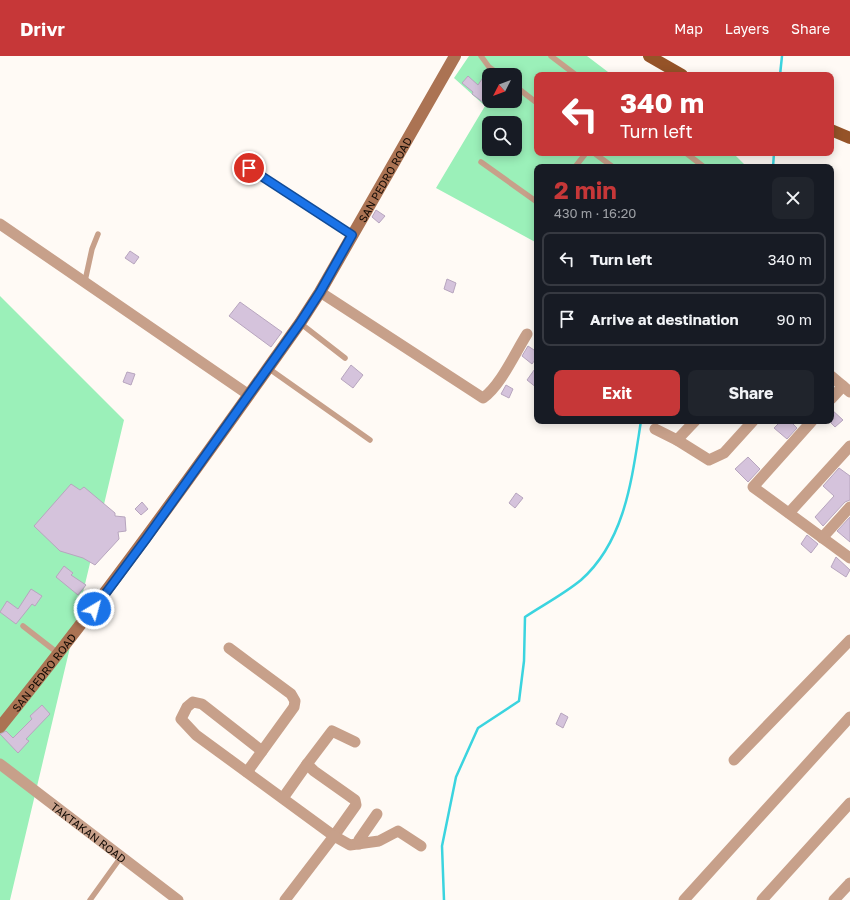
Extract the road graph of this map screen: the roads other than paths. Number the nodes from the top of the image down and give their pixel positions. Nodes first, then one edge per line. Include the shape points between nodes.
1 (455, 56) edge
2 (481, 56) edge
3 (551, 56) edge
4 (649, 56) edge
5 (490, 68) edge
6 (572, 72) edge
7 (677, 72) edge
8 (522, 91) edge
9 (534, 101) edge
10 (834, 131) edge
11 (850, 138) edge
12 (584, 156) edge
13 (598, 156) edge
14 (690, 156) edge
15 (239, 161) dead end
16 (480, 162) dead end
17 (577, 164) edge
18 (609, 164) edge
19 (700, 164) edge
20 (534, 200) edge
21 (0, 224) edge
22 (98, 234) dead end
23 (352, 235) junction
24 (85, 281) junction
25 (320, 292) junction
26 (300, 323) junction
27 (527, 334) dead end
28 (345, 358) dead end
29 (268, 368) junction
30 (834, 379) edge
31 (846, 389) edge
32 (249, 395) junction
33 (834, 397) edge
34 (692, 424) edge
35 (750, 424) edge
36 (809, 424) edge
37 (655, 429) dead end
38 (370, 440) dead end
39 (677, 440) junction
40 (850, 446) edge
41 (850, 507) edge
42 (789, 513) junction
43 (822, 538) junction
44 (850, 558) edge
45 (23, 626) dead end
46 (850, 640) edge
47 (229, 648) dead end
48 (59, 654) junction
49 (850, 717) edge
50 (0, 725) edge
51 (355, 742) dead end
52 (262, 751) junction
53 (734, 760) dead end
54 (0, 764) edge
55 (307, 764) junction
56 (247, 772) junction
57 (283, 798) junction
58 (850, 802) edge
59 (377, 814) dead end
60 (334, 836) junction
61 (359, 844) junction
62 (422, 846) dead end
63 (121, 857) junction
64 (850, 883) edge
65 (90, 900) edge
66 (178, 900) edge
67 (285, 900) edge
68 (684, 900) edge
69 (762, 900) edge
70 (834, 900) edge

1 - 23 street, SAN PEDRO ROAD
2 - 5 lane
3 - 6 lane
4 - 7 main road
8 - 9 lane
10 - 11 main road
12 - 17 lane
13 - 18 lane
14 - 19 lane
15 - 23 lane
16 - 20 lane
21 - 24 street
22 - 24 lane
23 - 25 street, SAN PEDRO ROAD
24 - 32 street
25 - 26 street, SAN PEDRO ROAD
25 - 27 street via 483,398 489,394
26 - 28 lane
26 - 29 street, SAN PEDRO ROAD
29 - 32 street, SAN PEDRO ROAD
29 - 38 lane
30 - 31 street
31 - 33 street
32 - 48 street, SAN PEDRO ROAD via 146,539
34 - 39 street
35 - 39 street via 724,453 709,460
36 - 42 street via 753,487
37 - 39 street
40 - 42 street
41 - 43 street
42 - 43 street
43 - 44 street
45 - 48 lane
46 - 53 street
47 - 52 street via 290,694 295,701 294,707
48 - 50 street, SAN PEDRO ROAD
49 - 68 street
51 - 55 street via 332,731
52 - 56 street
52 - 56 street via 202,704 193,702 187,707 181,719 196,736
54 - 63 street, TAKTAKAN ROAD
55 - 57 street
55 - 60 street via 355,800 356,805
56 - 57 street
57 - 60 street
58 - 69 street
59 - 61 street via 359,840
60 - 61 street via 350,845
60 - 67 street
61 - 62 street via 379,841 398,831
63 - 65 lane
63 - 66 street, TAKTAKAN ROAD
64 - 70 street

